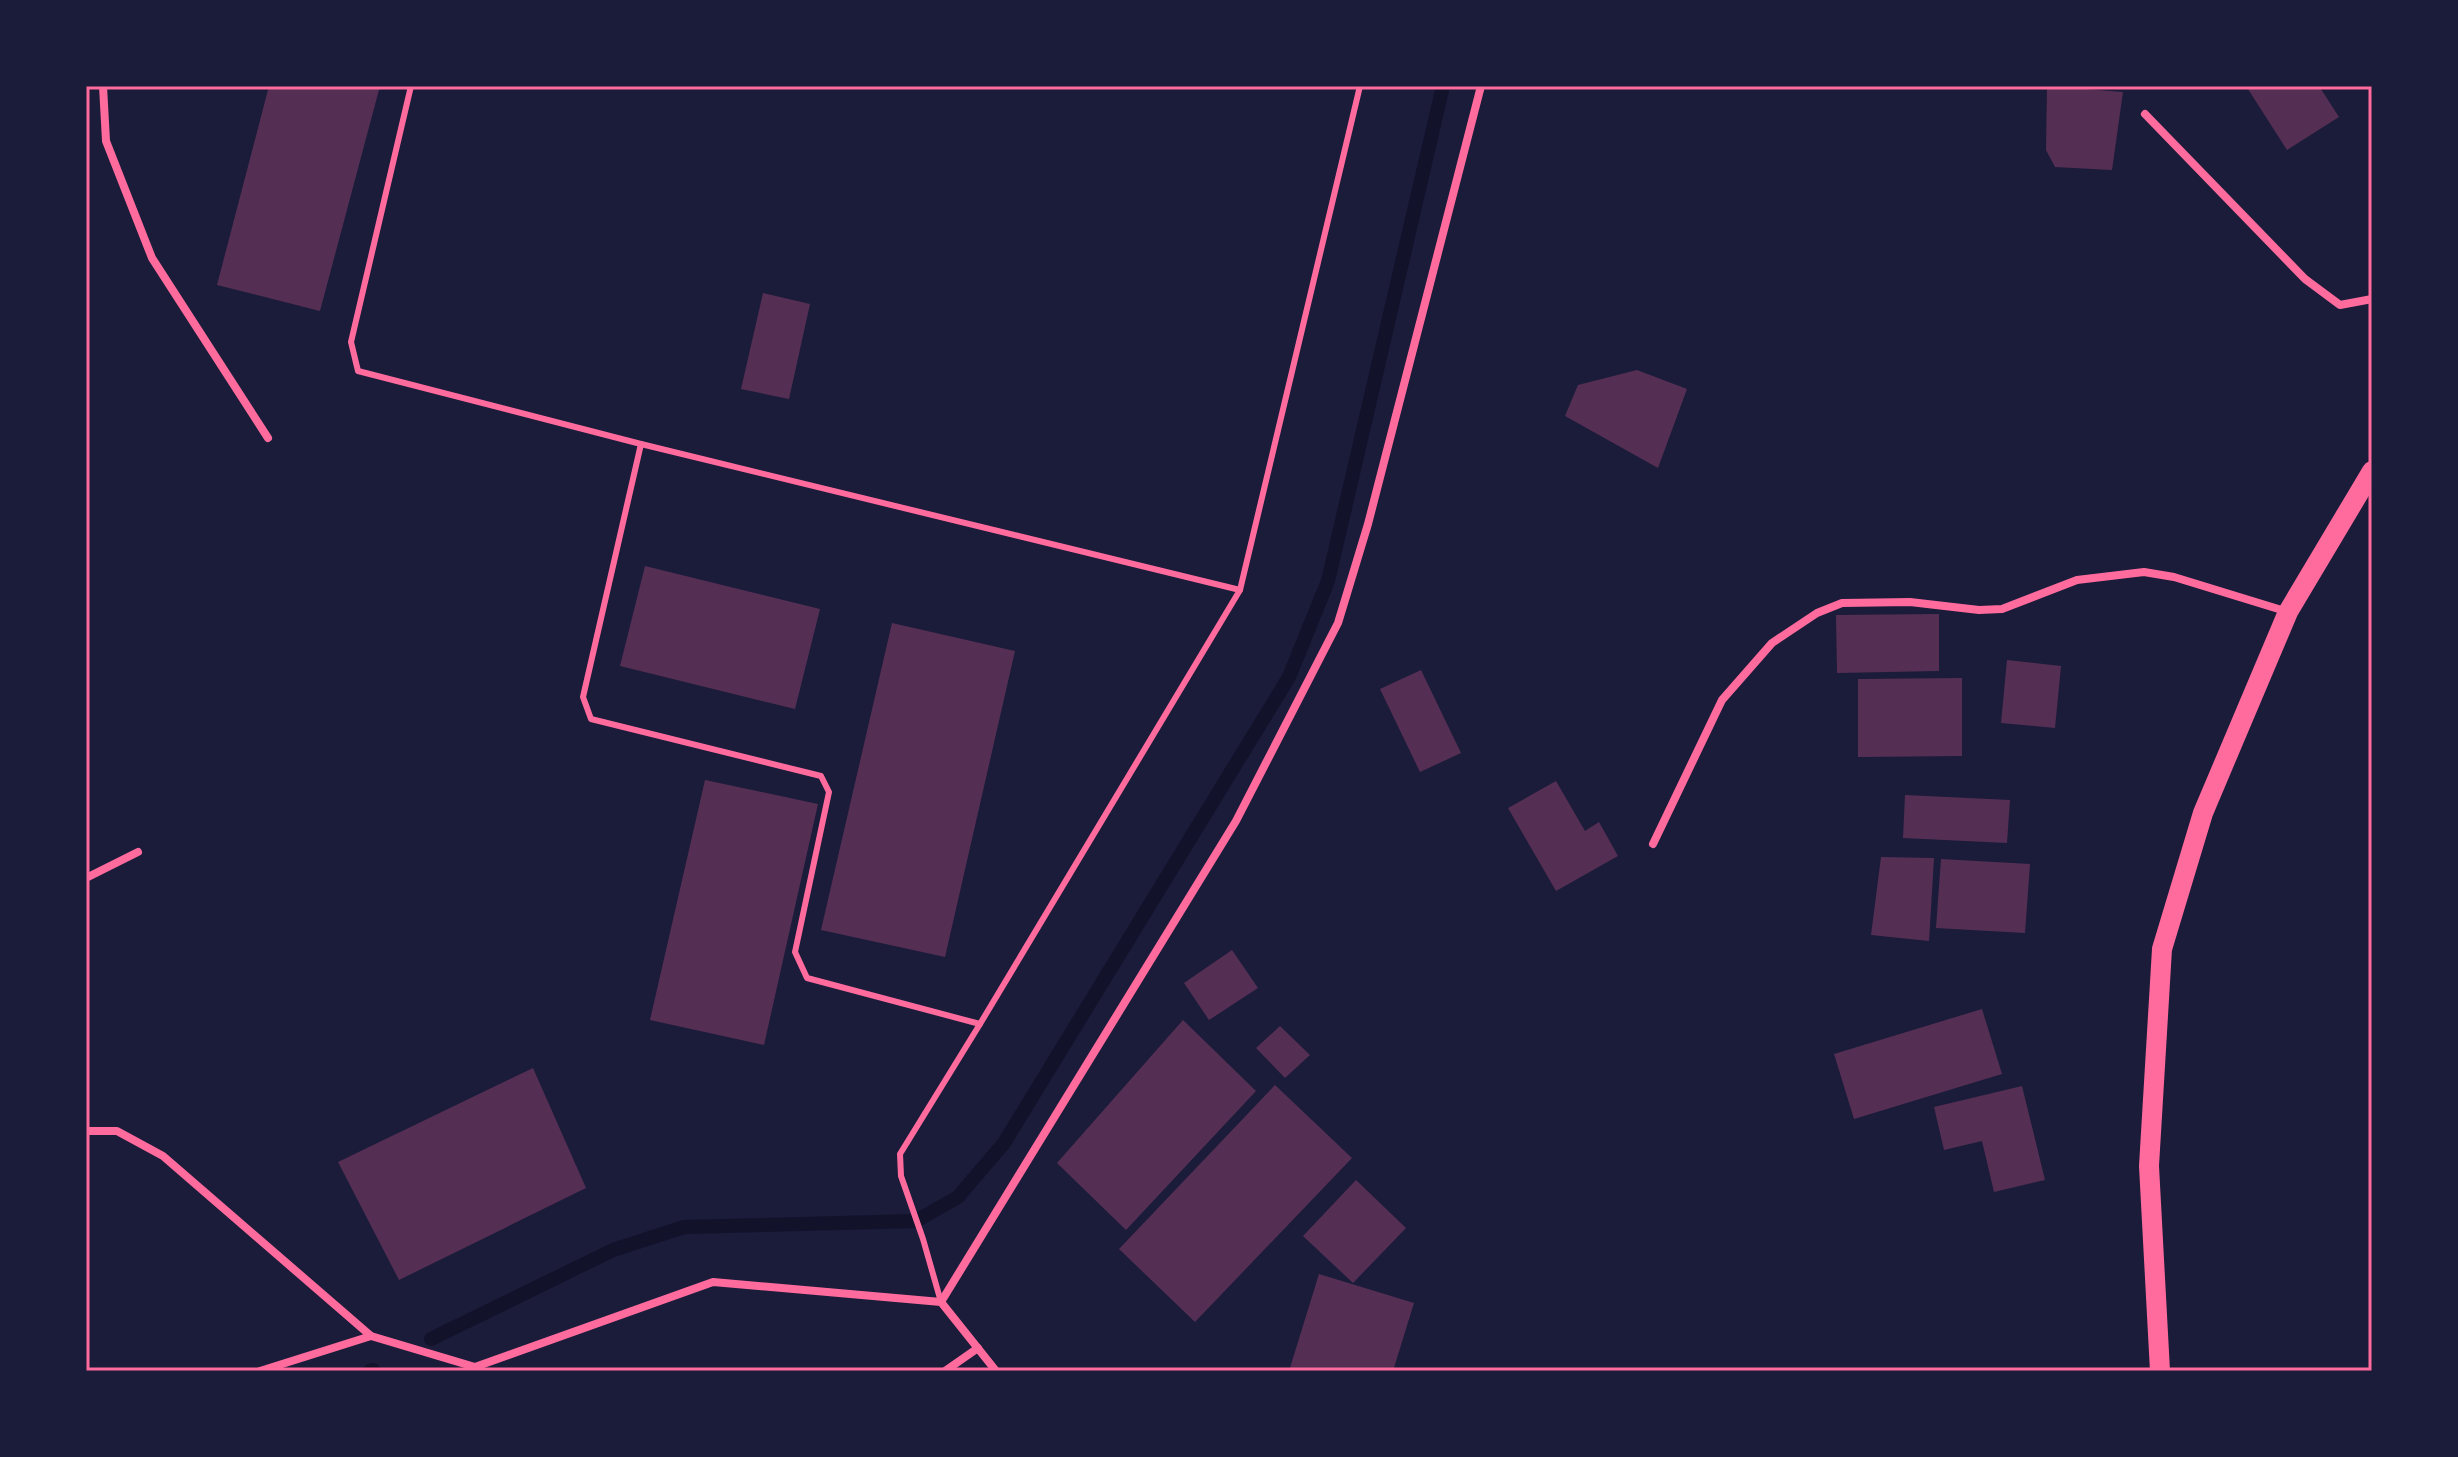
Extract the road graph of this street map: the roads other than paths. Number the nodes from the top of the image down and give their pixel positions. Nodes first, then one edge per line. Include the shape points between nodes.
1 (103, 86) edge
2 (411, 86) edge
3 (1360, 86) edge
4 (1481, 86) edge
5 (2145, 114) dead end
6 (2372, 299) edge
7 (268, 438) dead end
8 (641, 444) junction
9 (2372, 471) edge
10 (1240, 590) junction
11 (2288, 612) junction
12 (1653, 844) dead end
13 (138, 852) dead end
14 (86, 878) edge
15 (980, 1024) junction
16 (86, 1131) edge
17 (941, 1302) junction
18 (371, 1336) junction
19 (978, 1348) junction
20 (260, 1371) edge
21 (945, 1371) edge
22 (996, 1371) edge
23 (2160, 1371) edge

1 - 7 street via 106,141 152,258
2 - 8 lane via 351,342 358,371
3 - 10 lane
4 - 17 street via 1338,623 1236,821
5 - 6 street via 2305,279 2340,305
8 - 10 lane
8 - 15 lane via 583,697 591,719 821,776 829,792 795,952 807,978
9 - 11 main road
10 - 15 lane
11 - 12 street via 2144,572 2077,580 2002,609 1842,603 1772,643 1722,700
11 - 23 main road via 2203,813 2162,949 2149,1166
13 - 14 street
15 - 17 lane via 900,1154 901,1176
16 - 18 street via 117,1131 163,1156
17 - 18 street via 713,1282 475,1367
17 - 19 street
18 - 20 street
19 - 21 street
19 - 22 street

